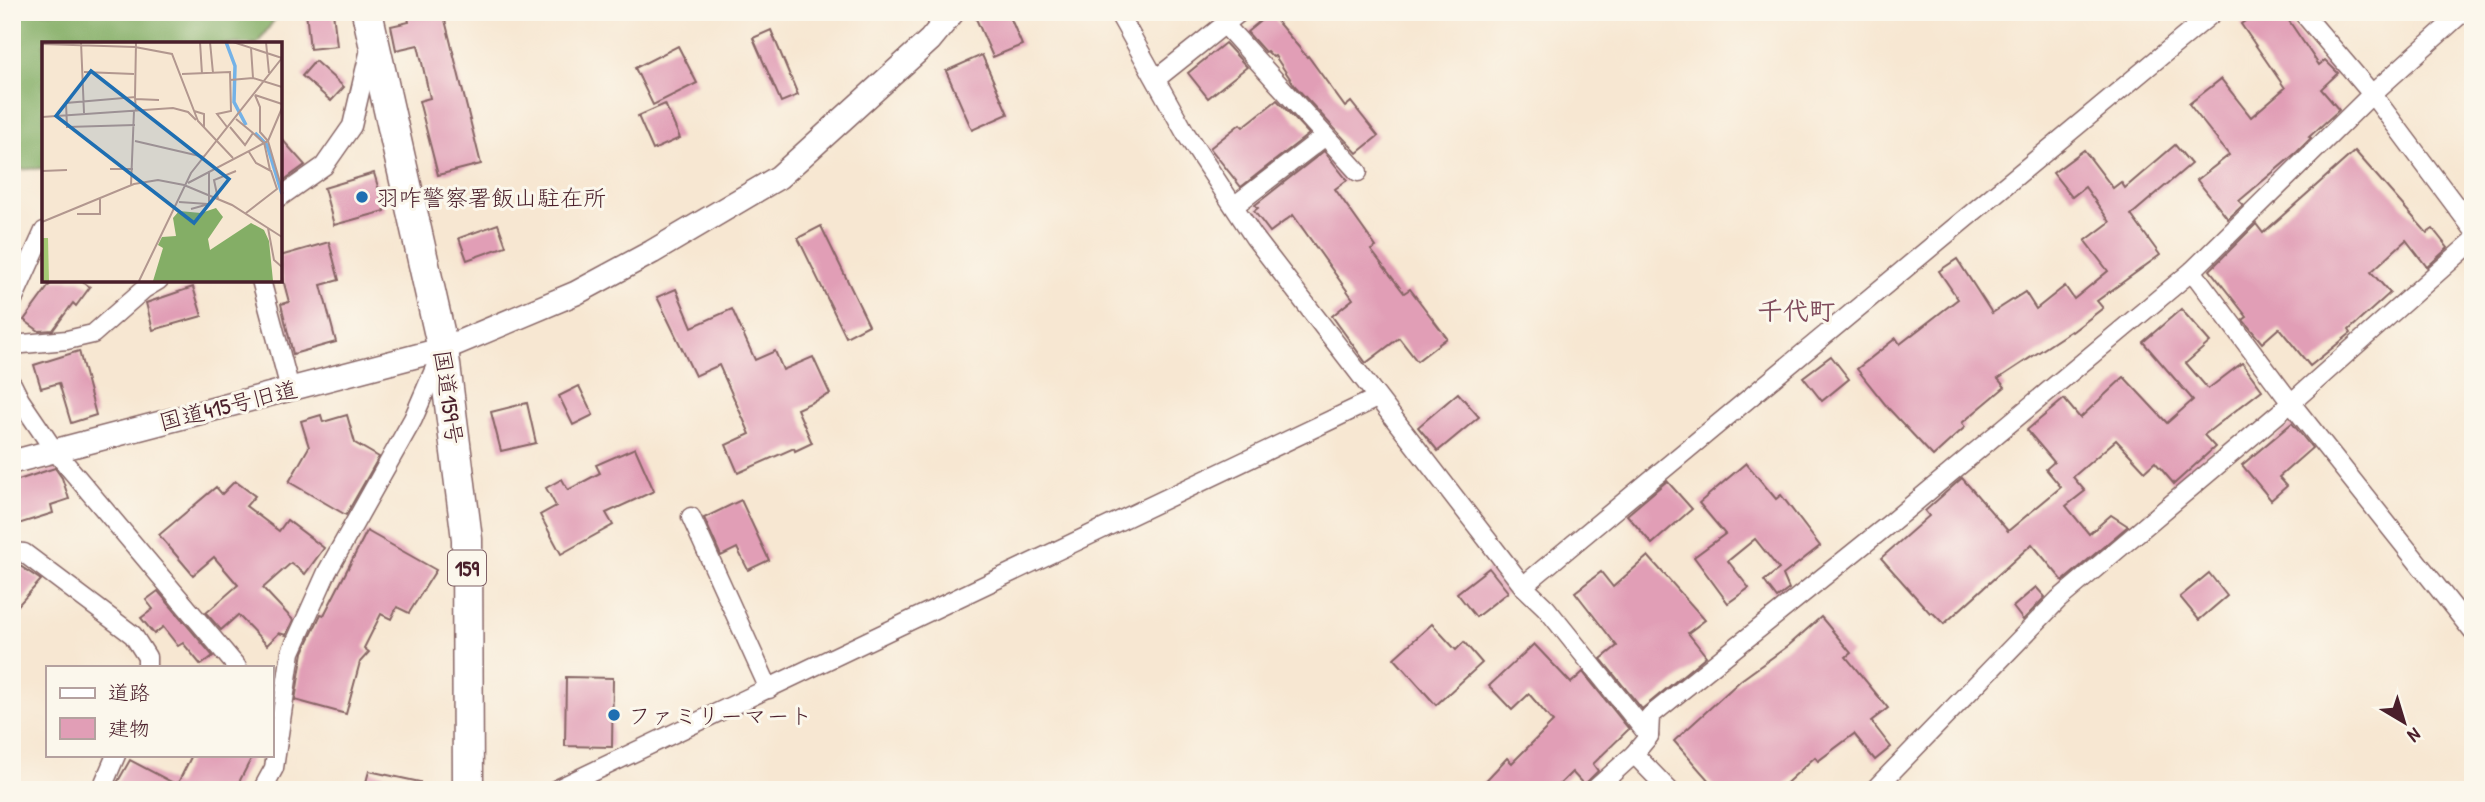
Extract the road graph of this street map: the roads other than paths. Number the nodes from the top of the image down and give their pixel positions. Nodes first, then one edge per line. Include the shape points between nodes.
1 (953, 12) edge
2 (1118, 12) edge
3 (1240, 12) edge
4 (2214, 12) edge
5 (2302, 12) edge
6 (2463, 12) edge
7 (370, 24) edge
8 (1225, 25) junction
9 (1156, 79) junction
10 (2372, 94) junction
11 (1325, 136) junction
12 (1358, 172) dead end
13 (282, 196) edge
14 (1234, 206) junction
15 (2473, 229) edge
16 (42, 235) edge
17 (2473, 241) edge
18 (2192, 271) junction
19 (156, 282) edge
20 (262, 282) edge
21 (12, 302) edge
22 (12, 345) edge
23 (443, 349) junction
24 (12, 384) edge
25 (290, 389) junction
26 (1377, 398) junction
27 (2291, 403) junction
28 (54, 450) junction
29 (12, 462) edge
30 (691, 517) dead end
31 (12, 552) edge
32 (1523, 586) junction
33 (2473, 632) edge
34 (147, 666) edge
35 (236, 666) edge
36 (769, 689) junction
37 (276, 714) edge
38 (1649, 736) junction
39 (1634, 754) junction
40 (116, 756) edge
41 (101, 790) edge
42 (262, 790) edge
43 (468, 790) edge
44 (555, 790) edge
45 (1594, 790) edge
46 (1669, 790) edge
47 (1874, 790) edge

1 - 23 street, 国道415号旧道 via 930,40 779,177 576,293
2 - 9 street
3 - 8 street
4 - 32 street
5 - 10 street
6 - 10 street
7 - 13 street via 352,125 324,166
7 - 23 highway, 国道159号 / 159
8 - 9 street
8 - 11 street
9 - 14 street
10 - 15 street
10 - 18 street
11 - 12 street
11 - 14 street
14 - 26 street
16 - 21 street
17 - 27 street
18 - 27 street
18 - 38 street via 1650,716
19 - 22 street via 93,334
20 - 25 street
23 - 25 street, 国道415号旧道
23 - 37 street via 414,419 327,572 290,652
23 - 43 highway, 国道159号 / 159 via 467,539
24 - 28 street
25 - 28 street, 国道415号旧道
26 - 32 street
26 - 36 street
27 - 33 street
27 - 47 street via 2059,599
28 - 29 street, 国道415号旧道
28 - 35 street
30 - 36 street
31 - 34 street via 23,554 133,635 147,657
32 - 38 street
36 - 44 street
37 - 42 street via 274,768
38 - 39 street
39 - 45 street
39 - 46 street
40 - 41 street

